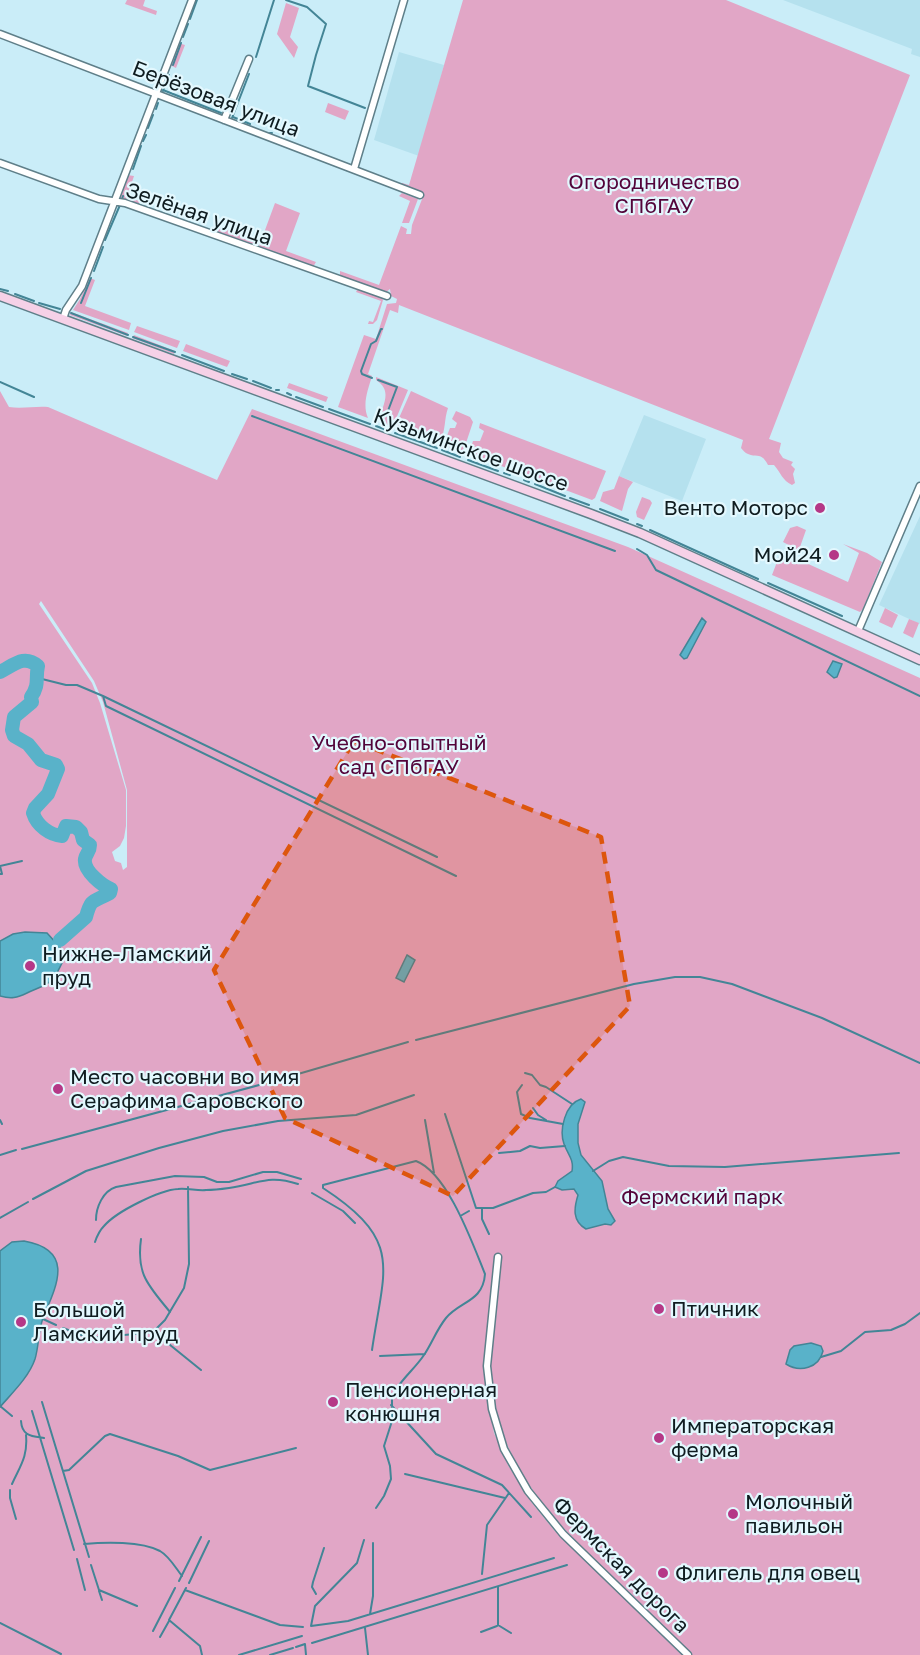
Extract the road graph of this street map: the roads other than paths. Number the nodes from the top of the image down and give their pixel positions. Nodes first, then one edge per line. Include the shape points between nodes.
1 (192, 0) edge
2 (404, 0) edge
3 (0, 34) edge
4 (249, 59) dead end
5 (156, 94) junction
6 (224, 120) junction
7 (0, 163) edge
8 (354, 169) junction
9 (420, 195) dead end
10 (115, 200) junction
11 (0, 296) edge
12 (387, 296) dead end
13 (63, 319) junction
14 (920, 486) edge
15 (858, 631) junction
16 (920, 660) edge
17 (498, 1257) dead end
18 (688, 1655) edge

1 - 5 street
2 - 8 street
3 - 5 street, Берёзовая улица
4 - 6 street
5 - 6 street, Берёзовая улица
5 - 10 street
6 - 8 street, Берёзовая улица
7 - 10 street, Зелёная улица via 99,199
8 - 9 street, Берёзовая улица
10 - 12 street, Зелёная улица
10 - 13 street via 82,286
11 - 13 main road, Кузьминское шоссе
13 - 15 main road, Кузьминское шоссе via 640,533
14 - 15 street
15 - 16 main road, Кузьминское шоссе
17 - 18 street, Фермская дорога via 487,1366 492,1409 504,1449 528,1491 563,1534

